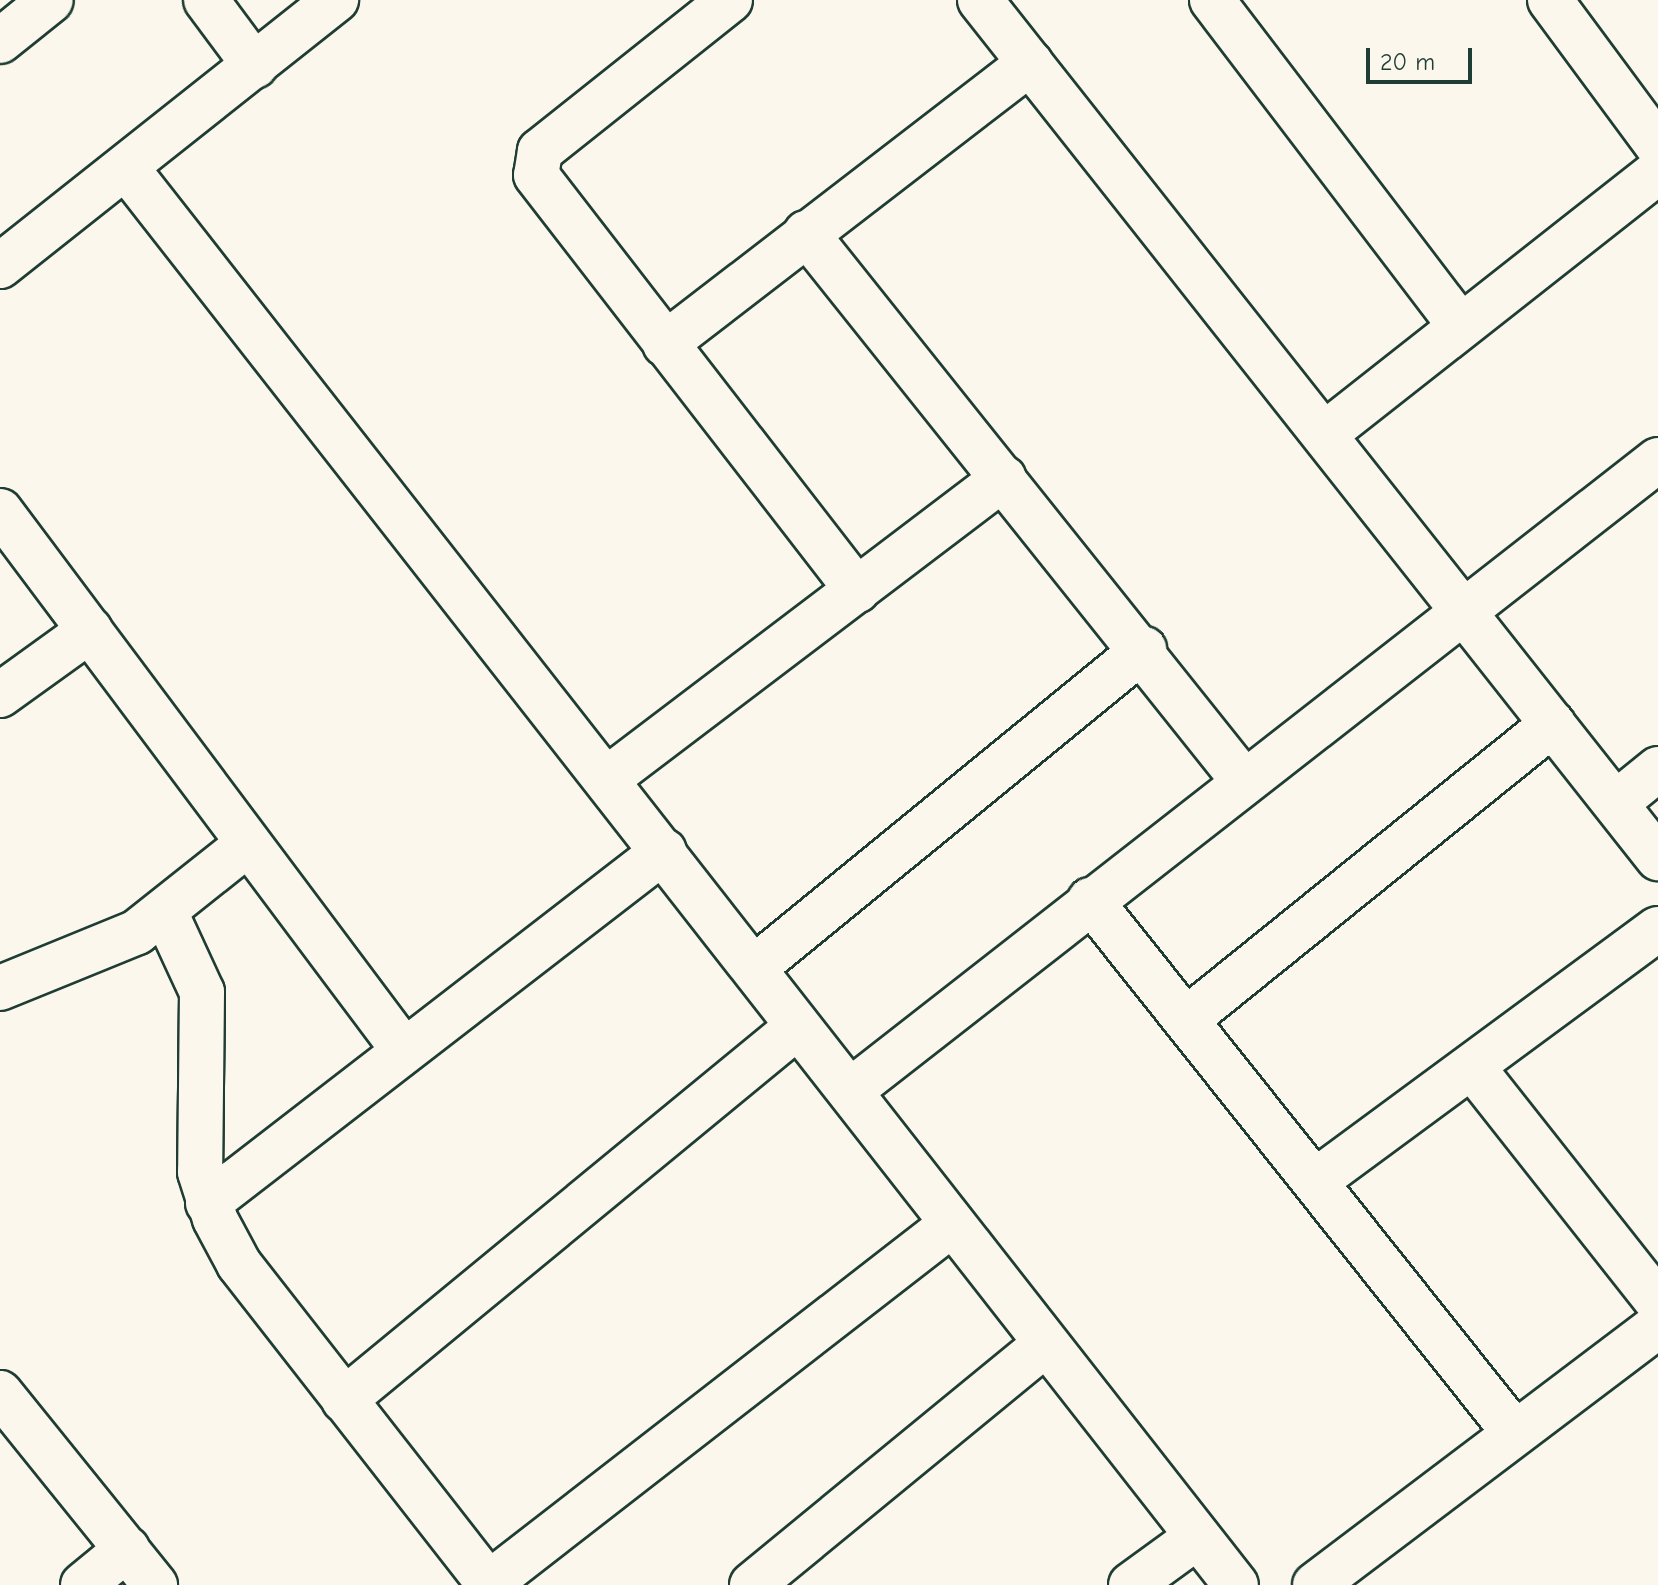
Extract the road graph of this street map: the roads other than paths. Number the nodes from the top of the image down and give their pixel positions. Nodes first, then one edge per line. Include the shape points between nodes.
1 (51, 0) edge
2 (206, 0) edge
3 (336, 0) edge
4 (730, 0) edge
5 (980, 0) edge
6 (1212, 0) edge
7 (1550, 0) edge
8 (0, 41) edge
9 (1030, 63) junction
10 (255, 66) junction
11 (1658, 146) edge
12 (128, 170) junction
13 (1658, 172) edge
14 (806, 233) junction
15 (0, 266) edge
16 (1460, 325) junction
17 (665, 344) junction
18 (1326, 433) junction
19 (1658, 460) edge
20 (1004, 478) junction
21 (0, 511) edge
22 (857, 590) junction
23 (1466, 611) junction
24 (90, 630) junction
25 (1144, 649) junction
26 (0, 695) edge
27 (1553, 724) junction
28 (1658, 769) edge
29 (607, 779) junction
30 (1242, 779) junction
31 (1616, 803) junction
32 (245, 846) junction
33 (664, 851) junction
34 (1658, 858) edge
35 (1090, 900) junction
36 (165, 912) junction
37 (1658, 929) edge
38 (754, 968) junction
39 (0, 988) edge
40 (1187, 1019) junction
41 (797, 1027) junction
42 (402, 1048) junction
43 (1473, 1068) junction
44 (850, 1091) junction
45 (1317, 1180) junction
46 (208, 1203) junction
47 (952, 1224) junction
48 (1658, 1302) edge
49 (1658, 1326) edge
50 (1045, 1344) junction
51 (0, 1393) edge
52 (344, 1400) junction
53 (1514, 1432) junction
54 (1197, 1537) junction
55 (127, 1549) junction
56 (488, 1584) edge
57 (83, 1585) edge
58 (155, 1585) edge
59 (752, 1585) edge
60 (1131, 1585) edge
61 (1236, 1585) edge
62 (1315, 1585) edge

1 - 8 main road
2 - 10 main road
3 - 10 main road
4 - 17 main road via 540,151 534,166 542,189
5 - 9 main road
6 - 16 main road
7 - 11 main road
9 - 14 main road
9 - 18 main road
10 - 12 main road
12 - 15 main road
12 - 29 main road
13 - 16 main road
14 - 17 main road
14 - 20 main road
16 - 18 main road
17 - 22 main road
18 - 23 main road
19 - 23 main road
20 - 22 main road
20 - 25 main road
21 - 24 main road
22 - 29 main road
23 - 27 main road
23 - 30 main road
24 - 26 main road
24 - 32 main road
25 - 30 main road
25 - 38 main road
27 - 31 main road
27 - 40 main road
28 - 31 main road
29 - 33 main road
30 - 35 main road
31 - 34 main road
32 - 36 main road
32 - 42 main road
33 - 38 main road
33 - 42 main road
35 - 40 main road
35 - 44 main road
36 - 39 main road via 108,949
36 - 46 main road via 198,976 205,1010 200,1172
37 - 43 main road
38 - 41 main road
40 - 45 main road
41 - 44 main road
41 - 52 main road
42 - 46 main road
43 - 45 main road
43 - 48 main road
44 - 47 main road
45 - 53 main road
46 - 52 main road via 239,1264
47 - 50 main road
47 - 56 main road
49 - 53 main road
50 - 54 main road
50 - 59 main road
51 - 55 main road
52 - 56 main road
53 - 62 main road
54 - 60 main road
54 - 61 main road
55 - 57 main road
55 - 58 main road

